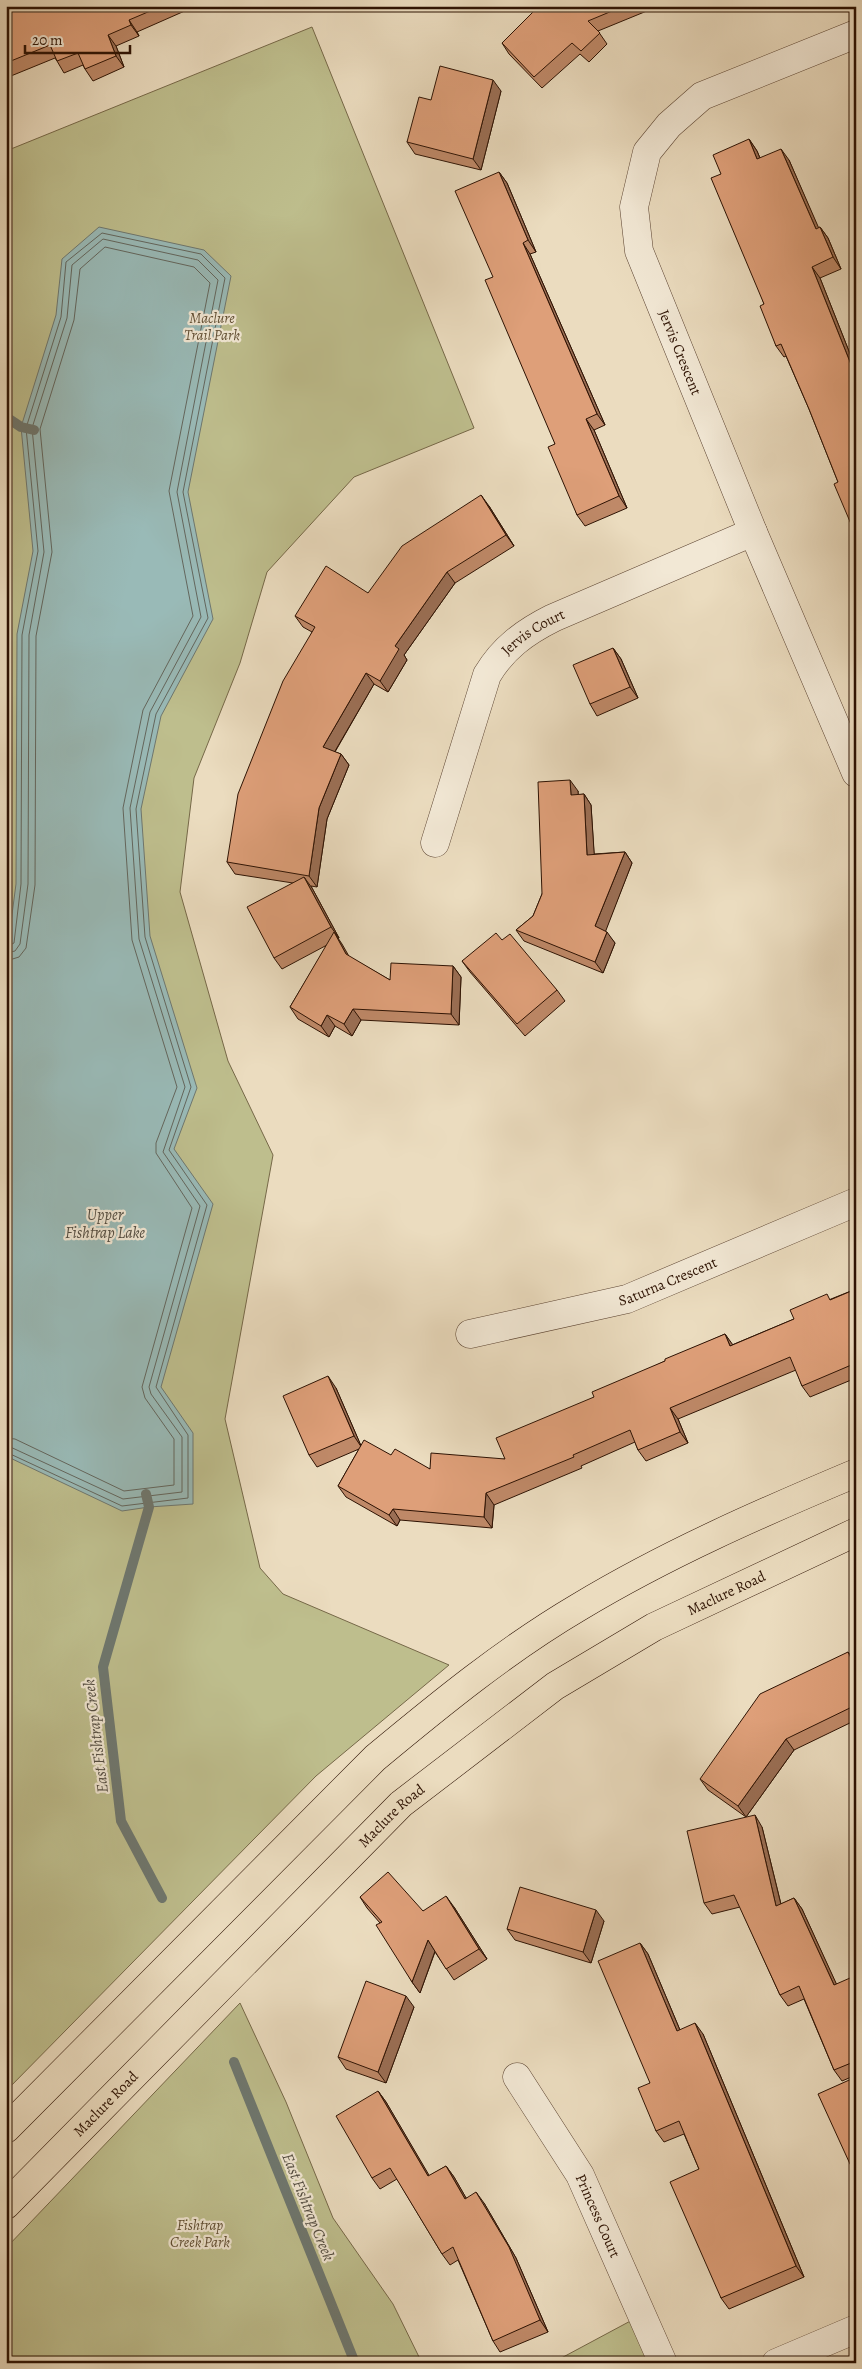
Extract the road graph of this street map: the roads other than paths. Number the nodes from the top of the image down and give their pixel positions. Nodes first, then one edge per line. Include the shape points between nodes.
1 (856, 34) edge
2 (753, 532) junction
3 (856, 773) edge
4 (435, 843) dead end
5 (856, 1202) edge
6 (470, 1334) dead end
7 (856, 1474) edge
8 (856, 1532) edge
9 (518, 2077) dead end
10 (6, 2129) edge
11 (6, 2205) edge
12 (856, 2329) edge
13 (662, 2363) edge
14 (776, 2363) edge

1 - 2 street, Jervis Crescent via 702,96 669,125 647,152 634,207 639,251
2 - 3 street, Jervis Crescent
2 - 4 street, Jervis Court via 553,618 527,631 498,657 486,675
5 - 6 street, Saturna Crescent via 627,1299
7 - 10 main road via 705,1539 578,1607 440,1704 375,1758
8 - 11 main road, Maclure Road via 654,1626 555,1686 401,1804
9 - 13 street, Princess Court via 580,2175
12 - 14 street

